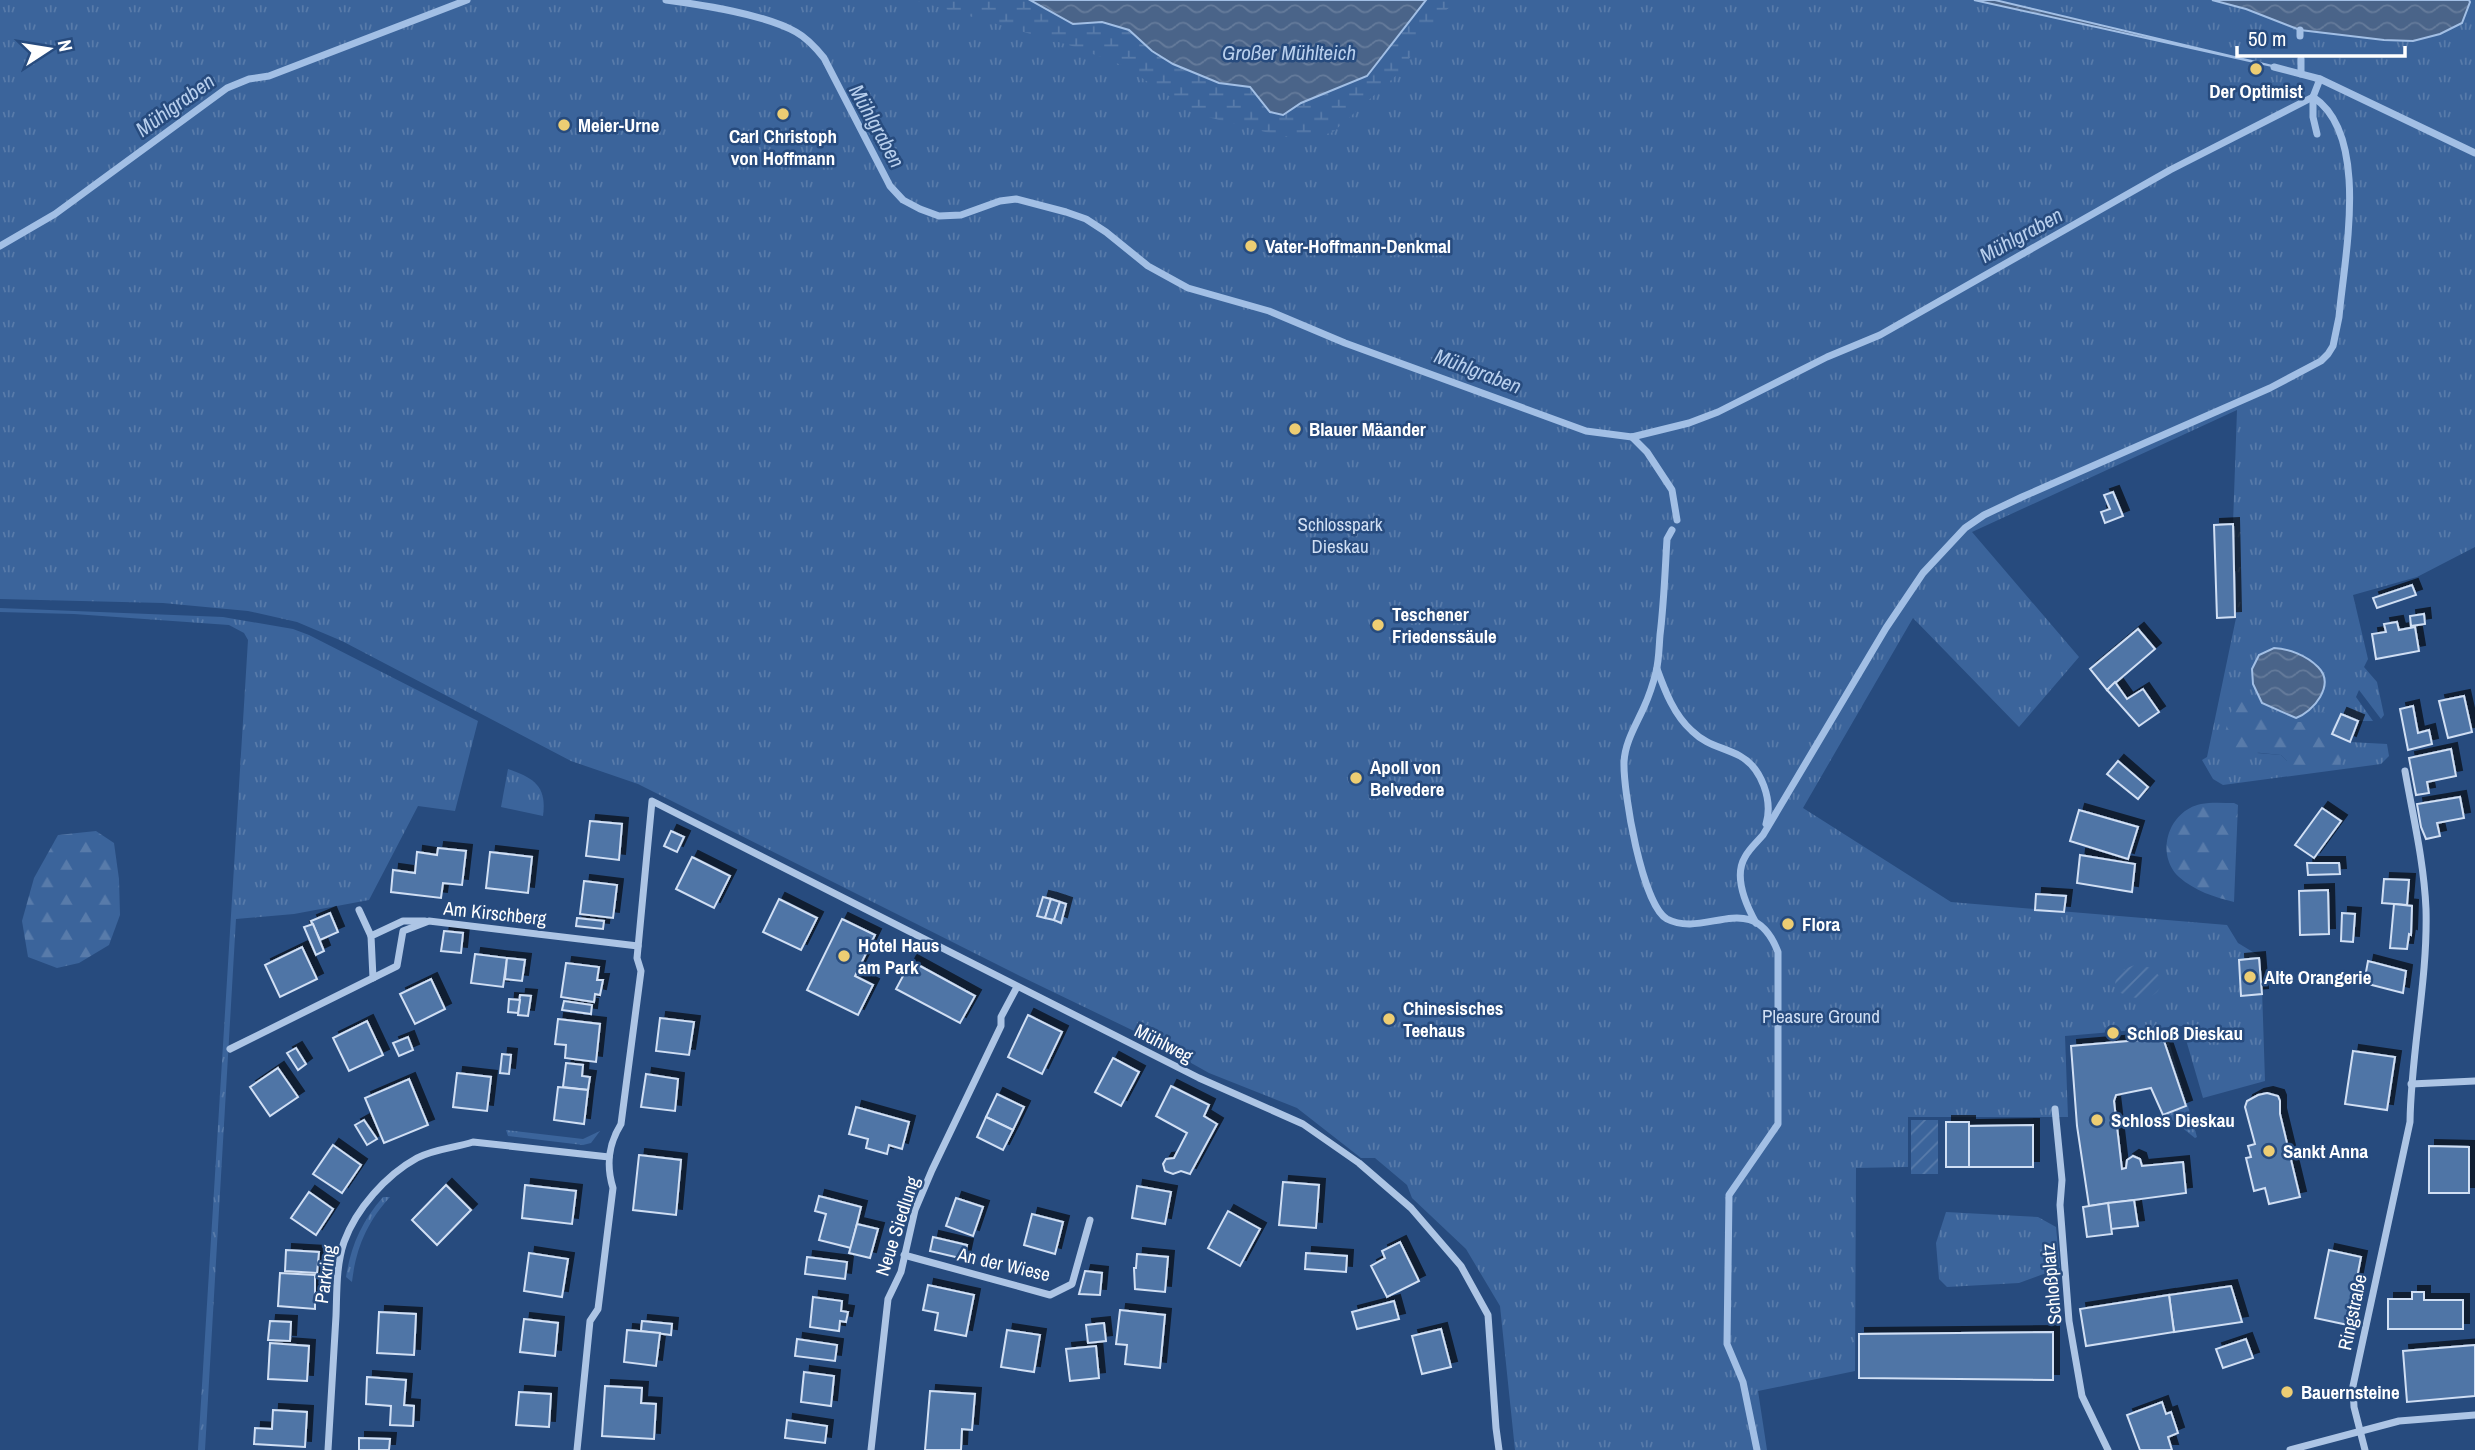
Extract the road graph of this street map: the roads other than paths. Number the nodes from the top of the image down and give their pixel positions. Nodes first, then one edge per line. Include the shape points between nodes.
1 (2405, 771) dead end
2 (359, 910) dead end
3 (429, 921) junction
4 (371, 936) junction
5 (638, 946) junction
6 (373, 978) junction
7 (1017, 987) junction
8 (230, 1049) dead end
9 (2475, 1081) edge
10 (2411, 1084) junction
11 (2055, 1109) dead end
12 (609, 1157) junction
13 (1090, 1220) dead end
14 (904, 1255) junction
15 (2475, 1415) edge
16 (2361, 1433) junction
17 (328, 1450) edge
18 (578, 1450) edge
19 (871, 1450) edge
20 (1499, 1450) edge
21 (2108, 1450) edge
22 (2290, 1450) edge
23 (2365, 1450) edge

1 - 10 street, Ringstraße via 2426,908
2 - 4 street
3 - 4 street via 403,921
3 - 5 street, Am Kirschberg
3 - 6 street, Am Kirschberg via 403,931 397,966
4 - 6 street
5 - 7 street, Mühlweg via 652,801
5 - 12 street via 641,971 621,1124
6 - 8 street, Am Kirschberg
7 - 14 street, Neue Siedlung via 915,1210
7 - 20 street, Mühlweg via 1303,1124 1359,1163 1411,1208 1461,1266 1488,1315
9 - 10 street
10 - 16 street, Ringstraße via 2410,1122 2353,1386
11 - 21 street, Schloßplatz via 2068,1321 2082,1396
12 - 17 street, Parkring via 473,1142 417,1158 387,1180 351,1225 339,1260
12 - 18 street via 613,1188 598,1309 590,1321
13 - 14 street, An der Wiese via 1072,1284 1050,1294
14 - 19 street, Neue Siedlung via 888,1299
15 - 16 street via 2399,1421
16 - 22 street
16 - 23 street, Ringstraße

